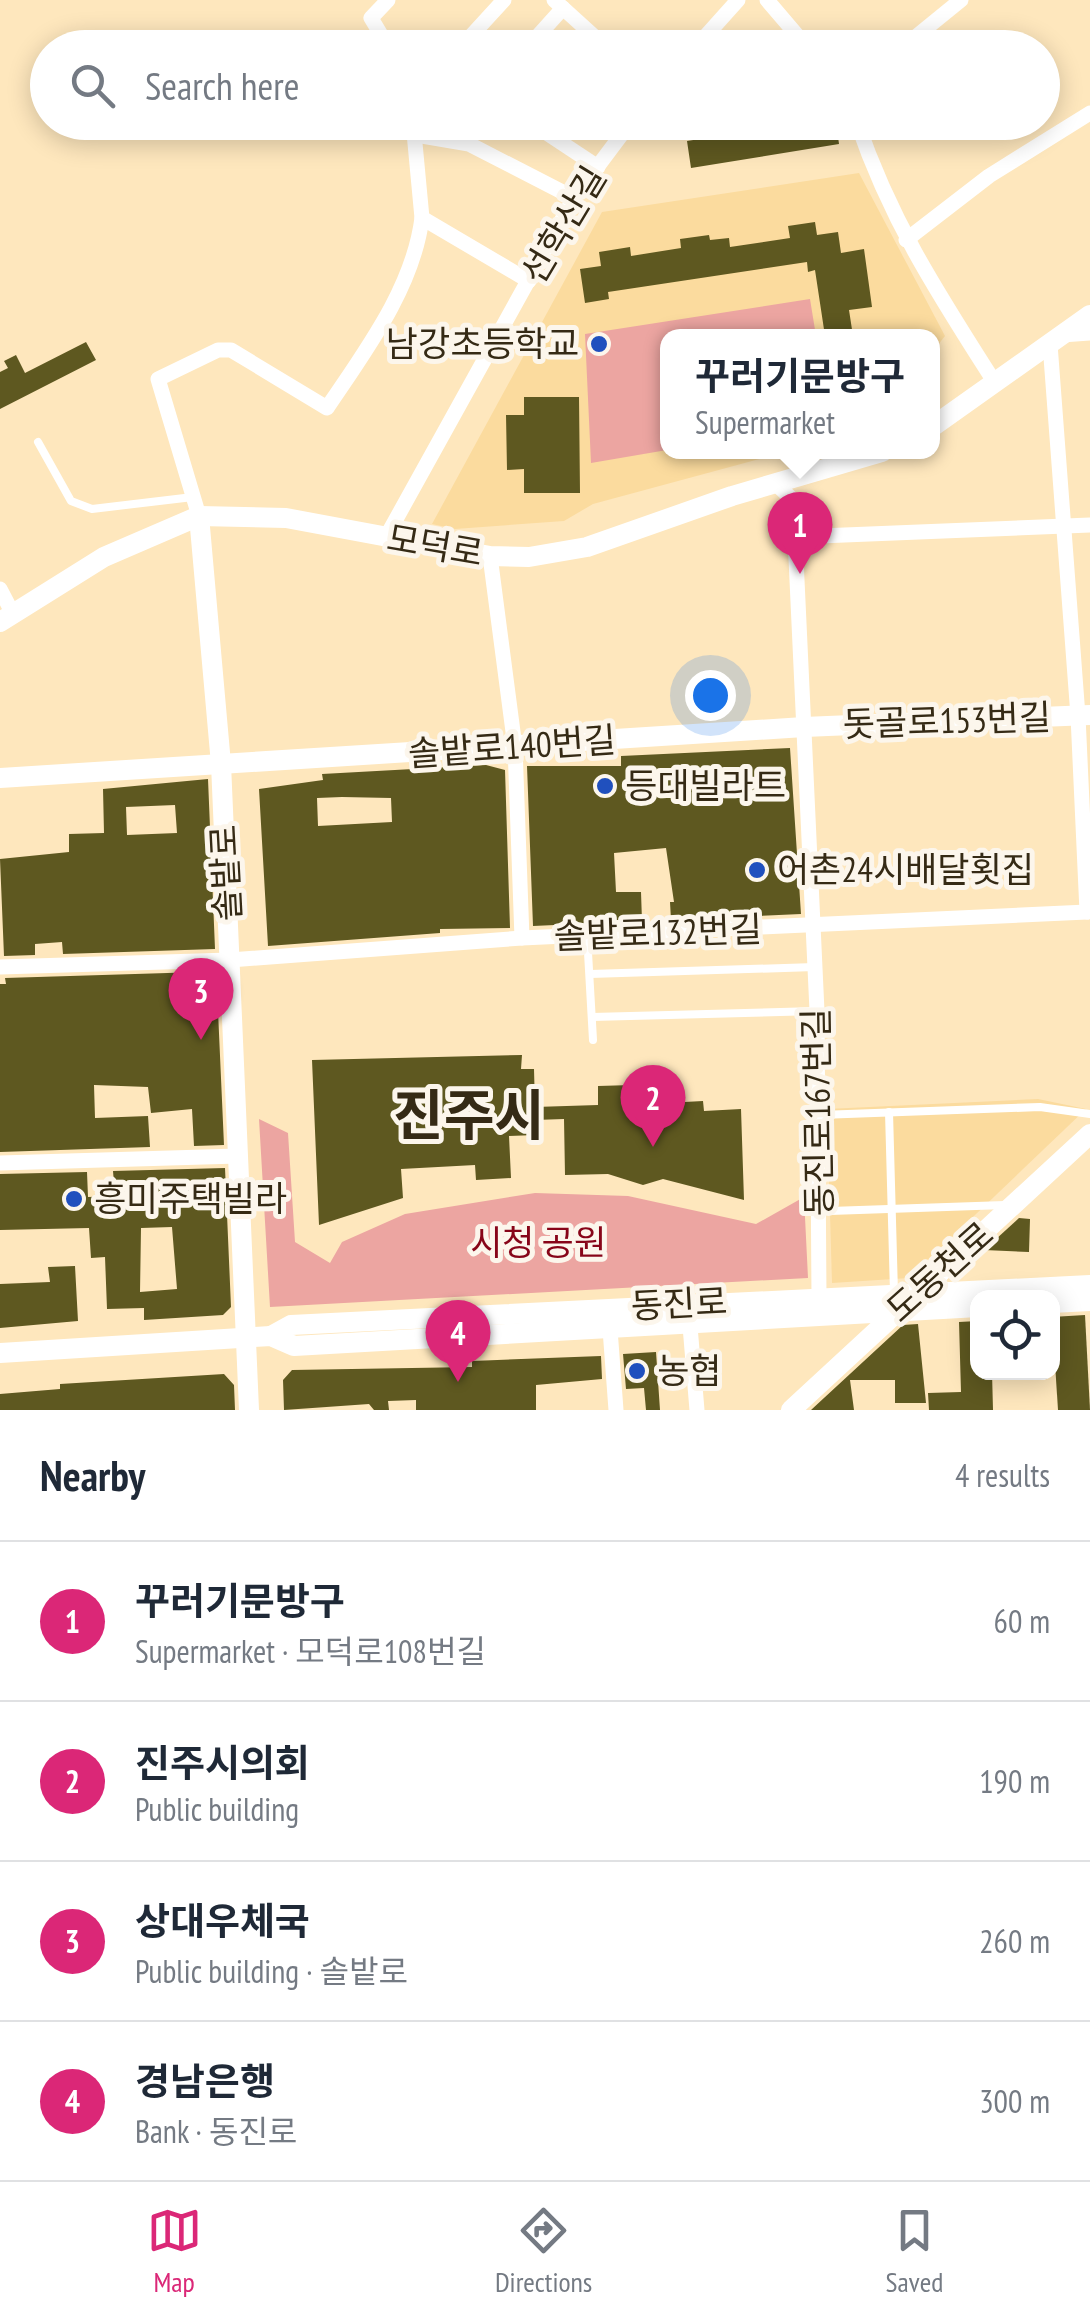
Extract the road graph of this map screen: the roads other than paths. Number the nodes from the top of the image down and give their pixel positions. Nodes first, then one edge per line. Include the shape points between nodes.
1 (388, 0) edge
2 (504, 0) edge
3 (738, 0) edge
4 (767, 0) edge
5 (961, 0) edge
6 (559, 4) edge
7 (378, 30) edge
8 (476, 30) edge
9 (540, 30) edge
10 (587, 30) edge
11 (711, 30) edge
12 (793, 30) edge
13 (924, 30) edge
14 (1090, 113) edge
15 (1060, 131) edge
16 (415, 140) edge
17 (456, 140) edge
18 (557, 140) edge
19 (618, 140) edge
20 (863, 140) edge
21 (1046, 140) edge
22 (598, 167) junction
23 (574, 198) junction
24 (422, 218) junction
25 (906, 240) junction
26 (530, 281) junction
27 (1090, 314) edge
28 (1090, 333) edge
29 (1056, 339) junction
30 (994, 383) junction
31 (940, 421) edge
32 (38, 442) dead end
33 (859, 459) edge
34 (776, 484) junction
35 (196, 506) junction
36 (1090, 525) edge
37 (1064, 527) junction
38 (795, 537) junction
39 (385, 539) junction
40 (490, 556) junction
41 (0, 589) edge
42 (6, 618) edge
43 (1084, 715) edge
44 (804, 727) junction
45 (515, 747) junction
46 (221, 764) junction
47 (0, 778) edge
48 (1086, 797) edge
49 (1088, 866) edge
50 (1089, 913) edge
51 (814, 927) junction
52 (588, 935) junction
53 (522, 938) junction
54 (230, 960) junction
55 (0, 967) edge
56 (816, 967) junction
57 (590, 974) junction
58 (817, 1011) junction
59 (592, 1018) junction
60 (593, 1040) dead end
61 (889, 1112) junction
62 (820, 1114) junction
63 (1090, 1114) edge
64 (1090, 1134) edge
65 (238, 1156) junction
66 (0, 1163) edge
67 (1014, 1204) junction
68 (893, 1208) junction
69 (830, 1210) dead end
70 (1090, 1284) edge
71 (918, 1292) junction
72 (819, 1297) junction
73 (1090, 1301) edge
74 (895, 1302) junction
75 (1060, 1303) edge
76 (970, 1307) edge
77 (690, 1326) junction
78 (610, 1329) junction
79 (248, 1336) junction
80 (270, 1336) junction
81 (0, 1353) edge
82 (249, 1410) edge
83 (616, 1410) edge
84 (697, 1410) edge
85 (791, 1410) edge

1 - 7 street via 371,18
2 - 8 street
3 - 11 street
4 - 12 street
5 - 13 street
6 - 9 street
6 - 10 street
14 - 15 street
16 - 24 street
17 - 23 street
18 - 22 street
19 - 22 street, 선학산길
20 - 25 street
21 - 25 street
22 - 23 street, 선학산길
23 - 26 street, 선학산길
24 - 26 street
24 - 35 street via 418,254 327,408 231,350 158,379
25 - 30 street
26 - 39 street, 선학산길
27 - 29 street
28 - 29 street
29 - 30 street
29 - 37 street
30 - 31 street
32 - 35 lane via 71,500 92,510
33 - 34 street, 모덕로
34 - 38 street, 동진로167번길 via 792,500
34 - 40 street, 모덕로 via 588,547 530,558
35 - 39 street, 모덕로
35 - 42 street, 모덕로
35 - 46 street, 솔밭로
36 - 37 street
37 - 38 street
37 - 43 street
38 - 44 street, 동진로167번길
39 - 40 street, 모덕로
40 - 45 street
41 - 42 street
43 - 44 street, 돗골로153번길
43 - 48 street
44 - 45 street, 솔밭로140번길
44 - 51 street, 동진로167번길
45 - 46 street, 솔밭로140번길
45 - 53 street
46 - 47 street, 솔밭로140번길
46 - 54 street, 솔밭로
48 - 49 street
49 - 50 street
50 - 51 street, 솔밭로132번길
51 - 52 street, 솔밭로132번길
51 - 56 street, 동진로167번길
52 - 53 street, 솔밭로132번길
52 - 57 lane
53 - 54 street, 솔밭로132번길
54 - 55 street, 솔밭로132번길
54 - 65 street, 솔밭로
56 - 57 lane
56 - 58 street, 동진로167번길
57 - 59 lane
58 - 59 lane
58 - 62 street, 동진로167번길
59 - 60 lane
61 - 62 lane
61 - 63 lane via 1040,1107
61 - 68 lane
62 - 72 street, 동진로167번길
64 - 67 street, 도동천로
65 - 66 street
65 - 79 street, 솔밭로
67 - 68 lane
67 - 71 street, 도동천로
68 - 69 lane
68 - 74 lane
70 - 71 street, 동진로
71 - 74 street, 동진로
72 - 74 street, 동진로
72 - 80 street, 동진로 via 291,1325
73 - 75 street
74 - 76 street, 동진로
74 - 77 street, 동진로
74 - 85 street, 도동천로
77 - 78 street, 동진로
77 - 84 street
78 - 80 street, 동진로 via 294,1346
78 - 83 street
79 - 80 street, 동진로
79 - 81 street, 동진로
79 - 82 street, 솔밭로

